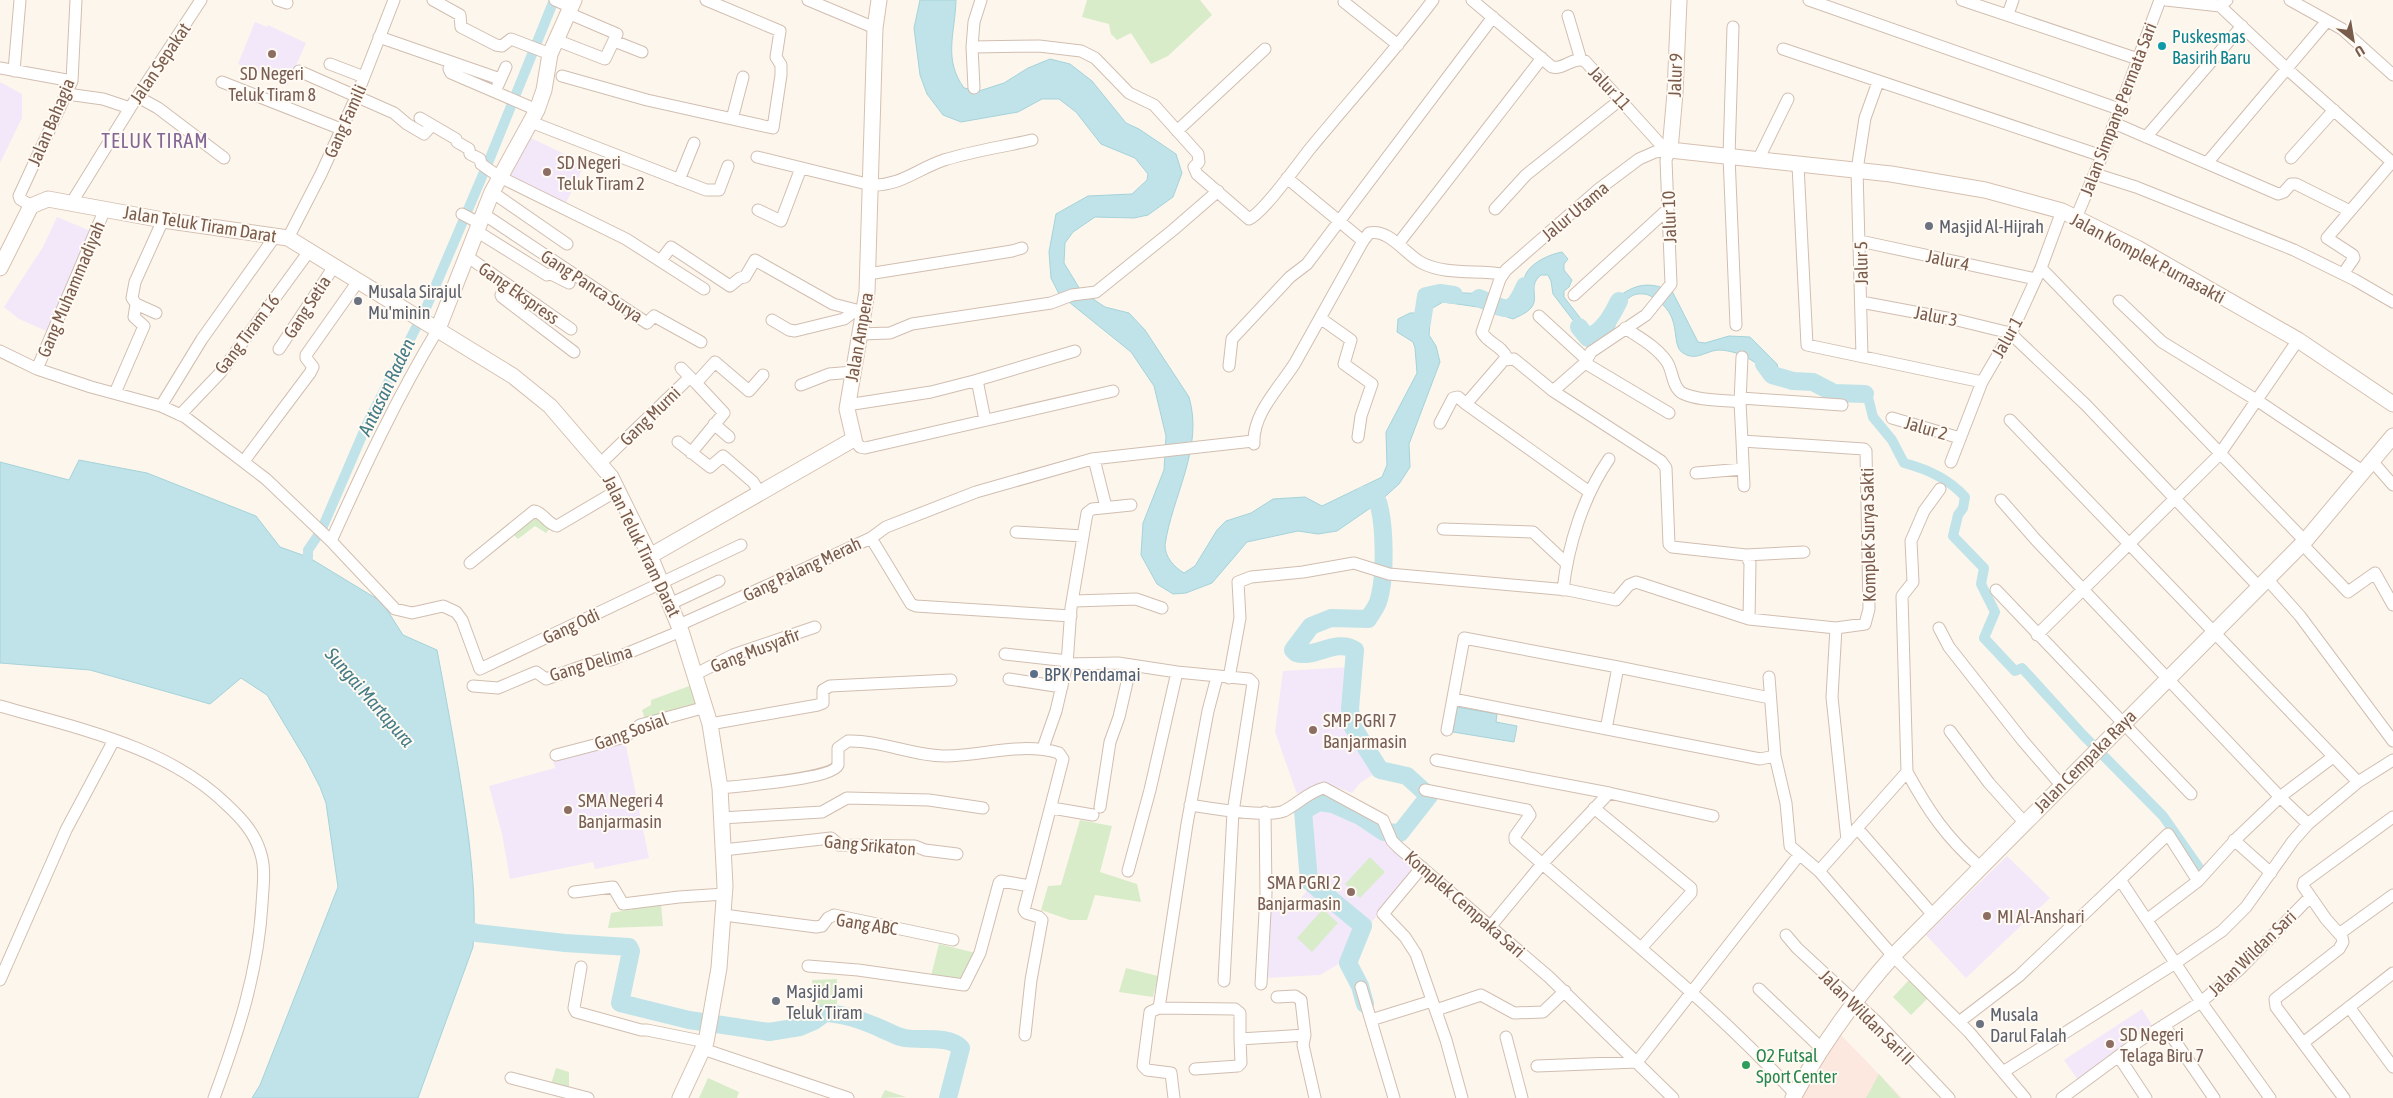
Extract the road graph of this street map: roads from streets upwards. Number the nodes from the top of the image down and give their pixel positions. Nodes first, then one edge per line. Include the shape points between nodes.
1 (20, 0) edge
2 (76, 0) edge
3 (201, 0) edge
4 (394, 0) edge
5 (433, 0) edge
6 (555, 0) edge
7 (706, 0) edge
8 (808, 0) edge
9 (879, 0) edge
10 (980, 0) edge
11 (1432, 0) edge
12 (1472, 0) edge
13 (1679, 0) edge
14 (1809, 0) edge
15 (1962, 0) edge
16 (2013, 0) edge
17 (2160, 0) edge
18 (2166, 0) edge
19 (2290, 0) edge
20 (1344, 2) dead end
21 (2223, 3) edge
22 (571, 7) edge
23 (2008, 14) junction
24 (1568, 16) dead end
25 (1493, 17) junction
26 (2327, 21) junction
27 (2242, 26) junction
28 (875, 28) junction
29 (1733, 28) dead end
30 (379, 36) junction
31 (614, 42) junction
32 (1398, 45) junction
33 (972, 47) junction
34 (552, 49) junction
35 (1264, 49) dead end
36 (1783, 49) dead end
37 (642, 52) dead end
38 (1542, 58) junction
39 (2138, 59) junction
40 (1581, 60) junction
41 (452, 62) junction
42 (330, 64) dead end
43 (506, 67) dead end
44 (0, 68) edge
45 (2286, 68) junction
46 (14, 70) junction
47 (300, 71) dead end
48 (554, 73) junction
49 (2393, 75) edge
50 (364, 77) junction
51 (743, 77) dead end
52 (500, 80) junction
53 (72, 81) junction
54 (222, 82) dead end
55 (1878, 82) junction
56 (974, 88) dead end
57 (496, 92) junction
58 (67, 94) junction
59 (357, 95) junction
60 (138, 97) junction
61 (1788, 99) dead end
62 (1620, 100) junction
63 (130, 108) junction
64 (2118, 109) junction
65 (2334, 110) junction
66 (534, 114) junction
67 (420, 118) dead end
68 (732, 119) junction
69 (2114, 123) junction
70 (432, 125) junction
71 (341, 129) junction
72 (1177, 131) junction
73 (2146, 138) junction
74 (1032, 140) dead end
75 (694, 143) dead end
76 (1670, 150) junction
77 (1729, 156) junction
78 (2102, 156) junction
79 (757, 157) dead end
80 (224, 158) dead end
81 (2292, 158) dead end
82 (1758, 160) junction
83 (2393, 162) edge
84 (2207, 163) junction
85 (1798, 165) junction
86 (728, 166) dead end
87 (800, 168) junction
88 (1857, 170) junction
89 (2095, 174) junction
90 (499, 177) junction
91 (1287, 178) junction
92 (679, 180) junction
93 (871, 185) junction
94 (1218, 191) junction
95 (492, 192) junction
96 (72, 202) junction
97 (31, 206) junction
98 (105, 209) junction
99 (1495, 209) dead end
100 (1668, 209) junction
101 (758, 210) dead end
102 (2062, 211) junction
103 (2350, 211) junction
104 (463, 214) dead end
105 (2076, 218) junction
106 (163, 220) junction
107 (1338, 221) junction
108 (480, 223) junction
109 (282, 237) junction
110 (1363, 241) junction
111 (1860, 241) junction
112 (567, 244) dead end
113 (1398, 244) junction
114 (1022, 248) dead end
115 (310, 250) junction
116 (468, 257) junction
117 (661, 260) junction
118 (334, 265) junction
119 (0, 268) edge
120 (868, 274) junction
121 (1502, 274) junction
122 (2039, 274) junction
123 (2343, 274) junction
124 (359, 280) junction
125 (569, 283) dead end
126 (507, 285) junction
127 (704, 289) dead end
128 (1574, 294) dead end
129 (2119, 301) dead end
130 (1861, 302) junction
131 (2393, 302) edge
132 (136, 304) junction
133 (860, 311) junction
134 (156, 312) dead end
135 (1539, 316) dead end
136 (1320, 318) junction
137 (772, 320) dead end
138 (425, 322) junction
139 (1736, 325) dead end
140 (1625, 328) junction
141 (571, 329) dead end
142 (2010, 333) junction
143 (860, 334) junction
144 (2298, 340) junction
145 (701, 342) dead end
146 (279, 349) dead end
147 (0, 351) edge
148 (1075, 351) dead end
149 (574, 352) dead end
150 (1862, 356) junction
151 (1742, 357) dead end
152 (1507, 358) junction
153 (1586, 361) junction
154 (1229, 366) dead end
155 (681, 368) dead end
156 (37, 369) junction
157 (853, 372) junction
158 (763, 375) dead end
159 (693, 380) junction
160 (974, 381) junction
161 (1982, 382) junction
162 (801, 385) dead end
163 (748, 390) junction
164 (1113, 391) dead end
165 (1553, 391) junction
166 (116, 393) junction
167 (740, 399) dead end
168 (1740, 400) junction
169 (2258, 401) junction
170 (1466, 404) junction
171 (2393, 404) edge
172 (847, 405) junction
173 (161, 406) junction
174 (1842, 406) dead end
175 (1669, 413) dead end
176 (180, 415) junction
177 (1892, 418) dead end
178 (985, 420) junction
179 (2010, 420) dead end
180 (1440, 423) dead end
181 (714, 424) junction
182 (2393, 436) edge
183 (1358, 437) dead end
184 (1960, 438) junction
185 (854, 439) junction
186 (678, 442) dead end
187 (1742, 442) junction
188 (728, 447) junction
189 (691, 453) junction
190 (2219, 455) junction
191 (1094, 459) junction
192 (1608, 459) dead end
193 (244, 461) junction
194 (1950, 462) dead end
195 (601, 463) junction
196 (2368, 466) junction
197 (1743, 469) junction
198 (1696, 472) dead end
199 (2393, 485) edge
200 (1744, 486) dead end
201 (1940, 489) dead end
202 (618, 490) junction
203 (1588, 491) dead end
204 (760, 493) junction
205 (2177, 498) junction
206 (2001, 500) dead end
207 (1131, 505) dead end
208 (1106, 507) junction
209 (1443, 529) dead end
210 (1016, 532) dead end
211 (1083, 536) junction
212 (329, 538) junction
213 (871, 538) junction
214 (2303, 543) junction
215 (741, 545) dead end
216 (2130, 545) junction
217 (1804, 552) dead end
218 (1746, 555) junction
219 (650, 556) junction
220 (470, 563) dead end
221 (1566, 563) junction
222 (719, 581) dead end
223 (662, 583) junction
224 (2263, 583) junction
225 (1564, 590) junction
226 (1996, 590) dead end
227 (2084, 591) junction
228 (1074, 601) junction
229 (670, 604) junction
230 (2393, 605) edge
231 (1162, 608) dead end
232 (1071, 616) junction
233 (1749, 619) junction
234 (815, 627) dead end
235 (680, 628) junction
236 (1836, 628) junction
237 (1939, 628) dead end
238 (2214, 632) junction
239 (2037, 635) junction
240 (1006, 654) dead end
241 (1067, 662) junction
242 (1130, 665) junction
243 (1618, 667) junction
244 (1177, 672) junction
245 (696, 674) junction
246 (1217, 676) junction
247 (1770, 677) dead end
248 (1229, 678) junction
249 (2168, 678) junction
250 (1009, 679) dead end
251 (951, 680) dead end
252 (473, 686) dead end
253 (1062, 687) junction
254 (1770, 698) junction
255 (1453, 699) junction
256 (0, 706) edge
257 (706, 707) junction
258 (710, 724) junction
259 (2122, 724) junction
260 (1606, 729) junction
261 (1447, 730) dead end
262 (1950, 731) dead end
263 (114, 740) junction
264 (2393, 741) edge
265 (1044, 748) junction
266 (556, 755) dead end
267 (1775, 756) junction
268 (2333, 757) junction
269 (1436, 760) dead end
270 (2393, 760) edge
271 (1907, 772) junction
272 (2358, 782) junction
273 (2061, 785) junction
274 (720, 788) junction
275 (1426, 790) dead end
276 (1608, 793) junction
277 (2191, 794) dead end
278 (2280, 797) junction
279 (1190, 805) junction
280 (983, 808) dead end
281 (1052, 808) junction
282 (1594, 808) junction
283 (1233, 812) junction
284 (1265, 812) junction
285 (1713, 816) dead end
286 (2393, 816) edge
287 (721, 818) junction
288 (2024, 822) junction
289 (2308, 824) junction
290 (1857, 828) junction
291 (1847, 840) junction
292 (2234, 840) junction
293 (723, 850) junction
294 (957, 854) dead end
295 (1799, 855) junction
296 (1542, 864) junction
297 (1422, 867) junction
298 (1980, 867) junction
299 (1128, 871) dead end
300 (1819, 871) junction
301 (2271, 873) junction
302 (2121, 881) junction
303 (2198, 881) junction
304 (1030, 886) junction
305 (574, 892) dead end
306 (724, 894) junction
307 (2393, 895) edge
308 (2310, 897) junction
309 (724, 915) junction
310 (1933, 915) junction
311 (2148, 919) junction
312 (1490, 927) junction
313 (2339, 934) junction
314 (1786, 935) dead end
315 (953, 940) dead end
316 (1642, 947) junction
317 (1893, 956) junction
318 (2177, 962) junction
319 (808, 966) dead end
320 (581, 967) dead end
321 (2393, 973) edge
322 (0, 980) edge
323 (1224, 981) dead end
324 (1261, 984) dead end
325 (1361, 987) dead end
326 (1758, 989) dead end
327 (1565, 991) junction
328 (1693, 992) junction
329 (1277, 997) dead end
330 (1854, 1001) junction
331 (2201, 1002) junction
332 (1434, 1006) junction
333 (2349, 1007) junction
334 (1159, 1008) junction
335 (1371, 1020) junction
336 (1959, 1022) junction
337 (2164, 1024) junction
338 (707, 1034) junction
339 (1025, 1035) dead end
340 (1305, 1035) junction
341 (1506, 1037) dead end
342 (1240, 1040) junction
343 (2303, 1043) junction
344 (1821, 1048) junction
345 (2118, 1057) junction
346 (1637, 1062) junction
347 (1537, 1066) dead end
348 (2393, 1067) edge
349 (1195, 1068) dead end
350 (2004, 1072) junction
351 (511, 1078) dead end
352 (1666, 1095) edge
353 (1794, 1096) edge
354 (2068, 1096) edge
355 (683, 1097) edge
356 (214, 1098) edge
357 (588, 1098) edge
358 (848, 1098) edge
359 (1174, 1098) edge
360 (1315, 1098) edge
361 (1394, 1098) edge
362 (1462, 1098) edge
363 (1522, 1098) edge
364 (1949, 1098) edge
365 (2025, 1098) edge
366 (2146, 1098) edge
367 (2214, 1098) edge
368 (2270, 1098) edge
369 (2344, 1098) edge

1 - 46 street
2 - 53 street, Jalan Bahagia
3 - 60 street, Jalan Sepakat
4 - 30 street, Gang Famili
5 - 34 street via 460,15 461,27 496,45 502,46 511,39
6 - 22 street
7 - 68 street via 780,31 776,57 781,65 781,75 773,128
8 - 28 street
9 - 28 street, Jalan Ampera
10 - 33 street
11 - 32 street
12 - 25 street, Jalur 11
13 - 76 street, Jalur 9
14 - 64 street
15 - 23 street
16 - 23 street
17 - 39 street, Jalan Simpang Permata Sari
18 - 21 street
19 - 26 street
20 - 32 street
21 - 27 street
22 - 31 street via 617,34
22 - 34 street
23 - 39 street
24 - 40 street
25 - 38 street, Jalur 11
25 - 107 street
26 - 45 street
26 - 49 street via 2360,44
27 - 45 street
27 - 73 street
28 - 93 street, Jalan Ampera
29 - 77 street
30 - 41 street
30 - 50 street, Gang Famili
31 - 34 street via 605,59
31 - 37 street
32 - 91 street via 1357,90
33 - 56 street
33 - 72 street via 1039,46 1081,51 1095,58 1130,93 1154,104
34 - 48 street
35 - 72 street
36 - 55 street
38 - 40 street, Jalur 11 via 1556,68
38 - 113 street
39 - 64 street, Jalan Simpang Permata Sari
40 - 62 street, Jalur 11
41 - 52 street
41 - 57 street via 449,73
42 - 50 street
43 - 52 street
44 - 46 street
45 - 65 street
45 - 84 street
46 - 53 street
47 - 59 street
48 - 66 street
48 - 68 street via 647,100
50 - 59 street, Gang Famili
51 - 68 street
52 - 57 street
53 - 58 street, Jalan Bahagia
54 - 71 street
55 - 78 street
55 - 88 street, Jalur 5 via 1865,118
57 - 66 street
58 - 63 street via 104,99
58 - 97 street, Jalan Bahagia via 52,120 19,196
59 - 70 street via 394,113 424,134
59 - 71 street, Gang Famili
60 - 63 street, Jalan Sepakat
60 - 80 street via 158,108
61 - 82 street
62 - 76 street, Jalur 11 via 1661,145
62 - 99 street via 1526,175
63 - 96 street, Jalan Sepakat
64 - 69 street, Jalan Simpang Permata Sari
65 - 81 street
65 - 83 street
66 - 90 street
66 - 92 street
67 - 70 street
69 - 73 street
69 - 78 street, Jalan Simpang Permata Sari
70 - 90 street via 469,149 470,154
71 - 109 street, Gang Famili via 321,174
72 - 94 street via 1198,154 1195,170
73 - 84 street
74 - 93 street via 942,161 897,183
75 - 92 street
76 - 77 street, Jalan Komplek Purnasakti
76 - 100 street, Jalur 10 via 1666,160
76 - 121 street, Jalur Utama via 1639,159 1599,189
77 - 82 street, Jalan Komplek Purnasakti
77 - 139 street
78 - 89 street, Jalan Simpang Permata Sari
79 - 87 street
82 - 85 street, Jalan Komplek Purnasakti
83 - 103 street
84 - 103 street via 2278,194 2296,184
85 - 88 street, Jalan Komplek Purnasakti
85 - 150 street via 1806,342 1809,347
86 - 92 street via 716,191
87 - 93 street
87 - 101 street via 781,220
88 - 102 street, Jalan Komplek Purnasakti via 1985,190
88 - 111 street, Jalur 5
89 - 105 street, Jalan Simpang Permata Sari
89 - 123 street via 2294,250
90 - 95 street
90 - 117 street via 610,230
91 - 94 street via 1250,219
91 - 107 street
93 - 120 street, Jalan Ampera
94 - 143 street via 1096,292 1072,295 1051,303 912,324 890,332
95 - 108 street
95 - 112 street
96 - 97 street, Jalan Teluk Tiram Darat via 48,199
96 - 98 street, Jalan Teluk Tiram Darat
97 - 119 street
98 - 106 street, Jalan Teluk Tiram Darat
98 - 156 street, Gang Muhammadiyah
100 - 128 street
100 - 140 street, Jalur 10 via 1671,284 1646,315
102 - 105 street, Jalan Komplek Purnasakti
102 - 122 street, Jalur 1
103 - 123 street via 2327,238 2353,255
104 - 108 street
105 - 144 street, Jalan Komplek Purnasakti via 2137,248
106 - 109 street, Jalan Teluk Tiram Darat
106 - 132 street via 135,282 132,298
107 - 110 street
107 - 154 street via 1307,264 1290,277 1232,339
108 - 116 street
108 - 125 street via 547,275
108 - 145 street, Gang Panca Surya via 646,323 654,316
109 - 115 street, Jalan Teluk Tiram Darat
109 - 173 street, Gang Famili via 202,339
110 - 113 street via 1369,233 1379,232
110 - 136 street
111 - 122 street, Jalur 4
111 - 130 street, Jalur 5
113 - 121 street via 1428,266
114 - 120 street
115 - 118 street, Jalan Teluk Tiram Darat
115 - 176 street, Gang Tiram 16 via 221,372
116 - 126 street, Gang Ekspress
116 - 138 street
117 - 127 street
117 - 133 street via 671,246 730,286 745,277 755,260 833,304
118 - 124 street, Jalan Teluk Tiram Darat
118 - 146 street, Gang Setia
120 - 133 street, Jalan Ampera
121 - 152 street via 1482,332 1501,348
122 - 142 street, Jalur 1
122 - 190 street
123 - 131 street
124 - 138 street, Jalan Teluk Tiram Darat
124 - 193 street via 306,355 313,367 310,373
126 - 141 street, Gang Ekspress
126 - 149 street via 502,297
129 - 169 street via 2162,342
130 - 142 street, Jalur 3
130 - 150 street, Jalur 5
132 - 134 street
132 - 166 street via 134,318 144,326
133 - 137 street via 844,319 795,331
133 - 143 street, Jalan Ampera
135 - 153 street
136 - 183 street via 1350,340 1344,364 1372,384
136 - 191 street via 1263,412 1255,428 1254,443
138 - 195 street, Jalan Teluk Tiram Darat via 514,376 550,406
138 - 212 street via 406,381
140 - 153 street via 1591,352
140 - 168 street via 1660,352 1681,392 1698,398
142 - 161 street, Jalur 1
142 - 205 street via 2042,361 2138,462
143 - 157 street, Jalan Ampera
144 - 169 street
144 - 171 street, Jalan Komplek Purnasakti
147 - 156 street
148 - 160 street
150 - 161 street
151 - 168 street
152 - 165 street via 1514,359
152 - 170 street
153 - 165 street
153 - 175 street
155 - 159 street
156 - 166 street
157 - 162 street via 830,374
157 - 172 street, Jalan Ampera
158 - 163 street
159 - 163 street, Gang Murni via 715,362
159 - 181 street via 724,413
159 - 195 street, Gang Murni
160 - 172 street via 931,392
160 - 178 street
161 - 184 street, Jalur 1
163 - 167 street
164 - 178 street
165 - 218 street via 1664,464 1669,544 1672,547
166 - 173 street
168 - 174 street
168 - 187 street
169 - 190 street
169 - 196 street
170 - 180 street via 1458,397 1453,398
170 - 203 street
172 - 185 street, Jalan Ampera
173 - 176 street
176 - 193 street
177 - 184 street, Jalur 2
178 - 185 street via 865,448
179 - 216 street
181 - 188 street
181 - 189 street
182 - 196 street, Jalan Cempaka Raya
184 - 194 street, Jalur 1
185 - 204 street
186 - 189 street
187 - 197 street
187 - 236 street, Komplek Surya Sakti via 1866,451 1868,618 1860,626
188 - 189 street via 711,468
188 - 204 street
190 - 205 street
190 - 214 street
191 - 208 street
191 - 213 street via 976,492 886,527
192 - 221 street via 1597,476 1579,520
193 - 212 street
195 - 202 street, Jalan Teluk Tiram Darat
196 - 199 street
196 - 214 street, Jalan Cempaka Raya
197 - 198 street
197 - 200 street
201 - 271 street via 1924,511 1911,541 1913,582 1902,596
202 - 219 street, Jalan Teluk Tiram Darat
202 - 220 street via 557,526 540,512 534,512
204 - 219 street
205 - 216 street
205 - 224 street via 2226,554
206 - 227 street
207 - 208 street
208 - 211 street via 1089,510
209 - 221 street via 1533,532
210 - 211 street
211 - 228 street
212 - 223 street, Gang Odi via 395,609 412,613 443,606 456,612 480,669
213 - 232 street, Gang Palang Merah via 913,605
213 - 235 street, Gang Palang Merah
214 - 224 street, Jalan Cempaka Raya
214 - 230 street via 2348,592 2375,573
215 - 223 street, Gang Odi
216 - 227 street
216 - 238 street
217 - 218 street
218 - 233 street via 1750,563
219 - 223 street, Jalan Teluk Tiram Darat
221 - 225 street
222 - 229 street
223 - 229 street, Jalan Teluk Tiram Darat
224 - 238 street, Jalan Cempaka Raya
224 - 264 street via 2300,616
225 - 233 street, Komplek Surya Sakti via 1616,600 1628,585 1636,582
225 - 248 street via 1389,574 1354,563 1240,580 1237,586 1240,618
226 - 239 street
227 - 239 street
227 - 249 street
228 - 231 street via 1136,599
228 - 232 street
229 - 235 street, Jalan Teluk Tiram Darat
232 - 241 street
233 - 236 street, Komplek Surya Sakti
234 - 245 street, Gang Musyafir via 733,655
235 - 245 street, Jalan Teluk Tiram Darat
235 - 252 street, Gang Delima via 611,660 600,660 546,679 536,672 498,688
236 - 291 street via 1832,696
237 - 273 street via 1948,647
238 - 249 street, Jalan Cempaka Raya
238 - 268 street
239 - 259 street
240 - 241 street
241 - 242 street
241 - 253 street
242 - 244 street
242 - 281 street via 1110,742 1097,811
243 - 254 street
243 - 255 street via 1464,638
243 - 260 street
244 - 246 street
244 - 299 street
245 - 257 street, Jalan Teluk Tiram Darat
246 - 248 street
246 - 279 street
247 - 254 street
248 - 283 street via 1249,679 1253,684
249 - 259 street, Jalan Cempaka Raya
249 - 278 street
250 - 253 street
251 - 258 street via 830,686 823,690 823,702 818,705
253 - 265 street
254 - 267 street
255 - 260 street
255 - 261 street
256 - 263 street
257 - 258 street, Jalan Teluk Tiram Darat
257 - 266 street, Gang Sosial via 640,725 625,738
258 - 274 street, Jalan Teluk Tiram Darat
259 - 273 street, Jalan Cempaka Raya
259 - 277 street
260 - 267 street via 1760,759
262 - 288 street
263 - 322 street via 66,830
263 - 356 street via 172,764 212,790 243,822 260,851 264,887 256,965 237,1036
265 - 274 street via 947,756 848,741 838,748 838,765 833,772
265 - 281 street via 1059,753 1063,759
267 - 295 street via 1786,802 1790,846
268 - 272 street
268 - 278 street
269 - 276 street
270 - 272 street
271 - 290 street
271 - 298 street via 1930,815 1958,848
272 - 289 street
273 - 288 street, Jalan Cempaka Raya
274 - 287 street, Jalan Teluk Tiram Darat
275 - 296 street via 1527,810 1530,815 1515,840
276 - 282 street
276 - 285 street
278 - 289 street
278 - 292 street
279 - 283 street, Komplek Cempaka Sari
279 - 334 street
280 - 287 street via 929,800 847,798 822,812
281 - 304 street
282 - 296 street
282 - 316 street via 1691,888 1691,893
283 - 284 street, Komplek Cempaka Sari
283 - 323 street
284 - 297 street, Komplek Cempaka Sari via 1281,812 1324,788 1385,822 1392,841
284 - 324 street via 1266,894
286 - 308 street, Jalan Wildan Sari via 2307,879 2303,884
287 - 293 street, Jalan Teluk Tiram Darat
288 - 298 street, Jalan Cempaka Raya
289 - 301 street
290 - 291 street
290 - 310 street
291 - 300 street
292 - 301 street
292 - 303 street
293 - 294 street, Gang Srikaton via 831,838 840,845 915,846
293 - 306 street, Jalan Teluk Tiram Darat
295 - 300 street
295 - 328 street
296 - 312 street
296 - 316 street
297 - 312 street, Komplek Cempaka Sari
297 - 332 street via 1383,914 1416,954
298 - 310 street, Jalan Cempaka Raya
300 - 317 street
301 - 318 street via 2237,918
302 - 303 street via 2168,834
302 - 311 street
302 - 336 street via 2019,976
303 - 311 street
304 - 319 street via 999,883 980,953 964,985
304 - 339 street via 1024,910 1026,914 1042,920
305 - 306 street via 612,887 623,904
306 - 309 street, Jalan Teluk Tiram Darat
307 - 313 street
308 - 313 street
308 - 331 street, Jalan Wildan Sari via 2240,969
309 - 315 street, Gang ABC via 822,926 834,915
309 - 338 street, Jalan Teluk Tiram Darat via 719,968
310 - 317 street, Jalan Cempaka Raya
311 - 318 street
312 - 327 street, Komplek Cempaka Sari
313 - 343 street via 2343,942 2339,949 2275,999 2276,1007
314 - 330 street, Jalan Wildan Sari II
316 - 328 street
317 - 330 street, Jalan Cempaka Raya
317 - 336 street
318 - 331 street
318 - 350 street
320 - 338 street via 576,1012 641,1030
321 - 333 street
325 - 335 street
326 - 344 street
327 - 332 street via 1543,1012 1514,1013 1481,995
327 - 346 street, Komplek Cempaka Sari
328 - 346 street
328 - 353 street via 1764,1060
329 - 340 street via 1295,996 1301,1000
330 - 344 street, Jalan Cempaka Raya
330 - 364 street, Jalan Wildan Sari II
331 - 337 street, Jalan Wildan Sari
331 - 368 street
332 - 335 street
332 - 362 street
333 - 343 street
333 - 348 street
334 - 342 street via 1235,1009 1240,1013
334 - 359 street via 1150,1012 1143,1066 1147,1070 1171,1073
335 - 361 street
336 - 350 street
337 - 345 street, Jalan Wildan Sari
337 - 367 street
338 - 355 street, Jalan Teluk Tiram Darat
338 - 358 street
340 - 342 street
340 - 360 street via 1304,1045
341 - 363 street
342 - 349 street via 1241,1063 1238,1066
343 - 369 street
344 - 353 street, Jalan Cempaka Raya
345 - 354 street, Jalan Wildan Sari
345 - 366 street
346 - 347 street
346 - 352 street, Komplek Cempaka Sari
350 - 365 street
351 - 357 street

